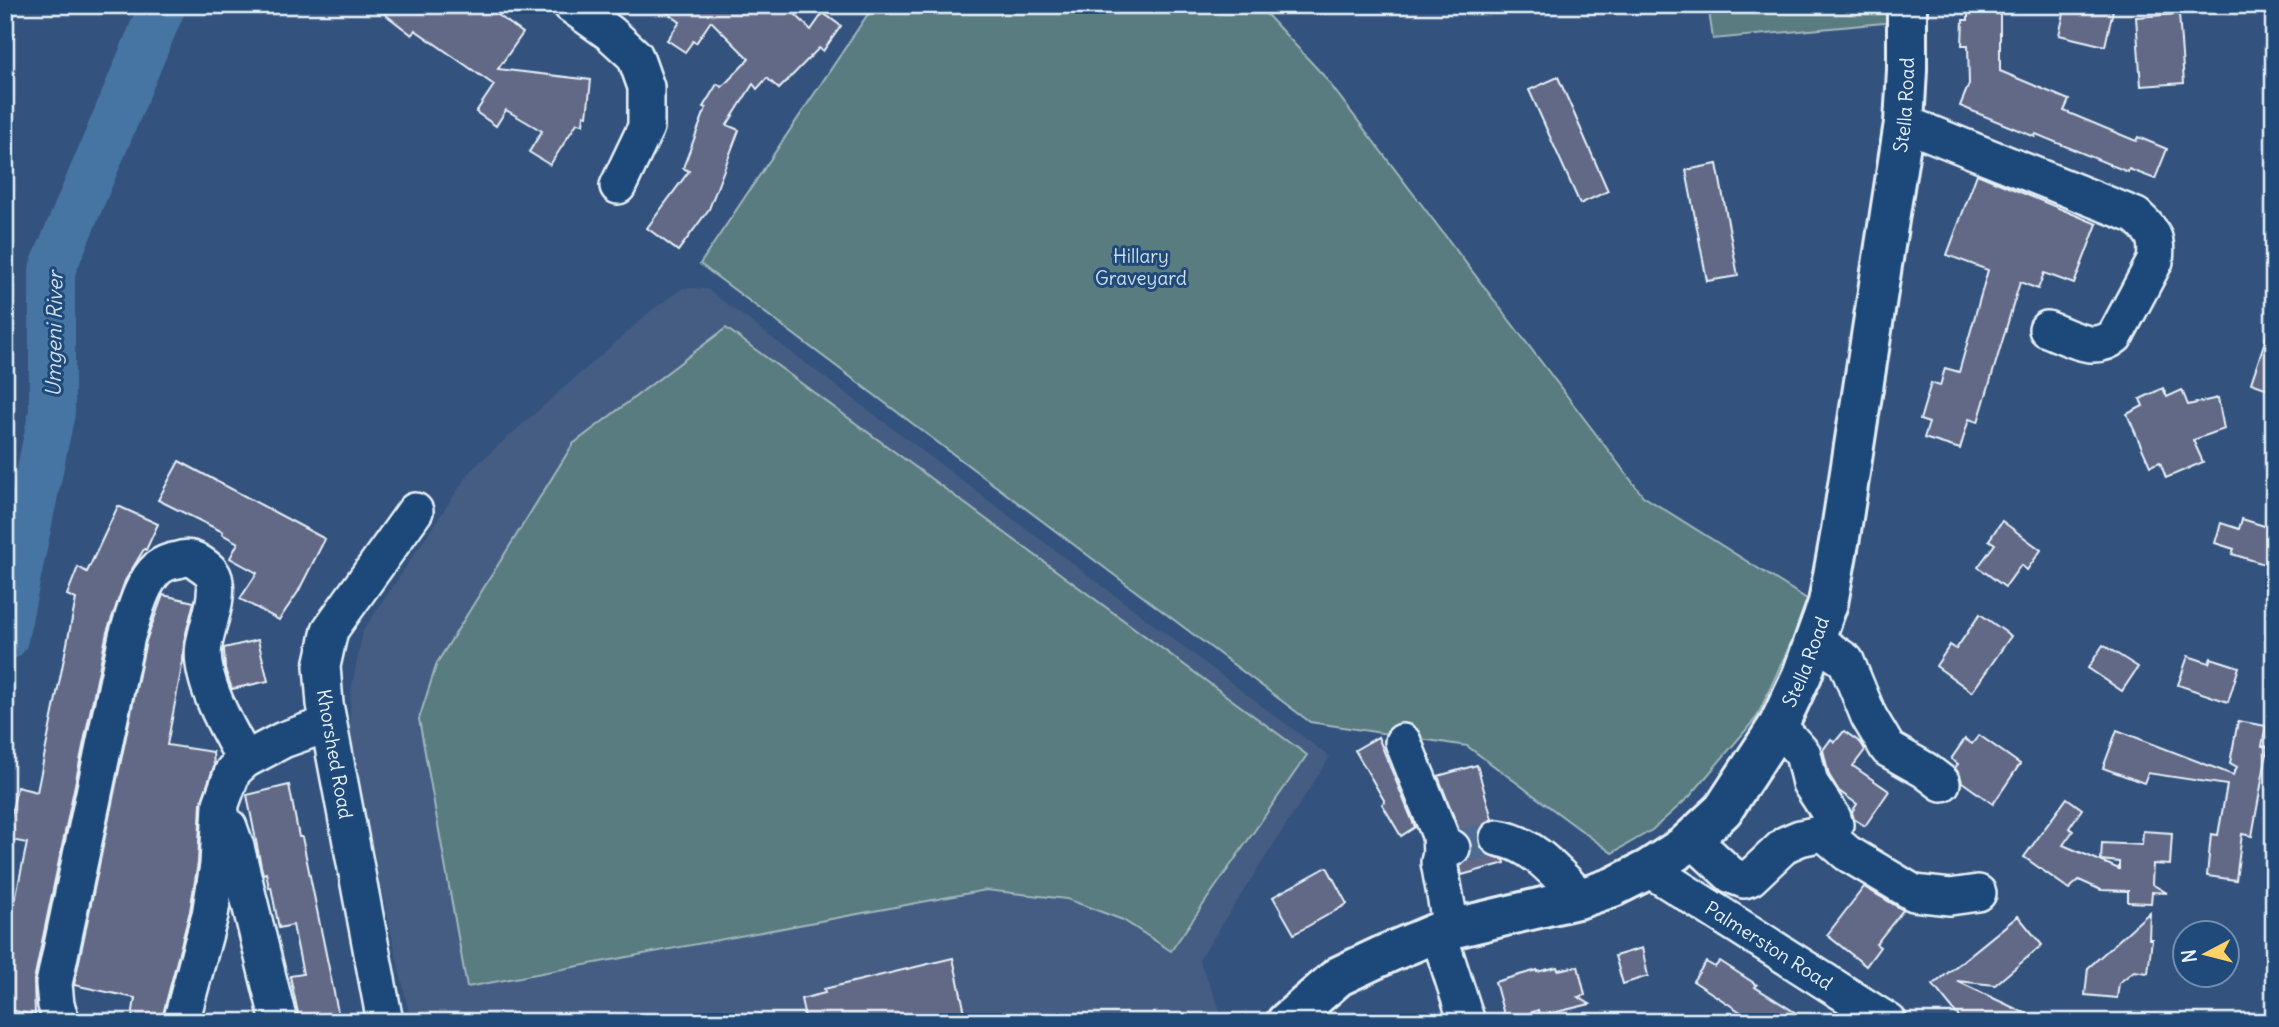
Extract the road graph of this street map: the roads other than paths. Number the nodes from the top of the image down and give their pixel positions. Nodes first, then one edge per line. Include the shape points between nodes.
1 (570, 5) edge
2 (1907, 5) edge
3 (1903, 123) junction
4 (618, 186) dead end
5 (2047, 329) dead end
6 (415, 511) dead end
7 (1815, 640) junction
8 (328, 724) junction
9 (1779, 726) junction
10 (1403, 742) dead end
11 (245, 760) junction
12 (1942, 783) dead end
13 (221, 804) junction
14 (1824, 833) junction
15 (1498, 838) tunnel mouth
16 (1692, 839) junction
17 (1650, 869) junction
18 (1978, 893) dead end
19 (1581, 898) junction
20 (1445, 930) junction
21 (62, 1022) edge
22 (181, 1022) edge
23 (279, 1022) edge
24 (385, 1022) edge
25 (1286, 1022) edge
26 (1467, 1022) edge
27 (1889, 1022) edge

1 - 4 street via 635,56 646,87 646,127
2 - 3 main road, Stella Road
3 - 5 street via 2136,216 2153,233 2155,261 2109,341 2092,346
3 - 7 main road, Stella Road via 1840,537 1828,603
6 - 8 street, Khorshed Road via 330,631 322,666
7 - 9 main road, Stella Road
7 - 12 street via 1846,661 1868,717 1888,750
8 - 11 street
8 - 24 street, Khorshed Road
9 - 14 street via 1803,754 1810,783 1833,818 1832,831
9 - 16 main road, Stella Road via 1723,810
10 - 20 street via 1447,851 1439,862
11 - 13 street via 233,771
11 - 21 street via 204,667 215,581 210,569 185,558 158,567 141,595 127,636 54,984
13 - 22 street via 210,915
13 - 23 street
14 - 16 street via 1786,844 1744,880 1731,875
14 - 18 street via 1847,853 1914,893 1950,897
15 - 19 street via 1524,846
16 - 17 main road, Stella Road
17 - 19 main road, Stella Road
17 - 27 street, Palmerston Road
19 - 20 main road, Stella Road
20 - 25 main road, Stella Road via 1339,976
20 - 26 street

